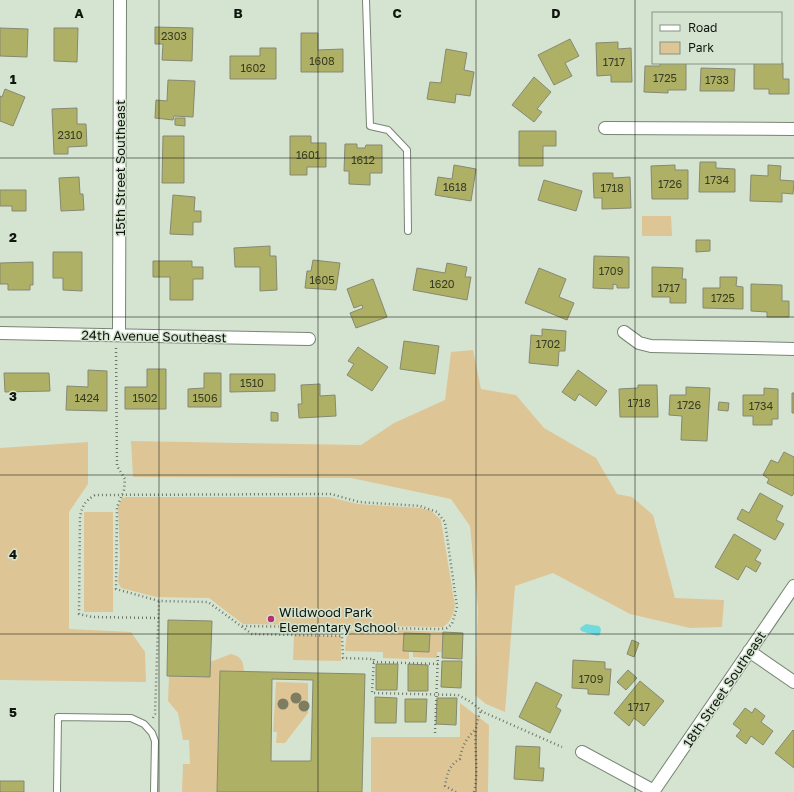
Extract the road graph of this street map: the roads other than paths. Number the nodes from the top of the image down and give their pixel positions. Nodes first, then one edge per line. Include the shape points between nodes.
1 (120, 0) edge
2 (366, 0) edge
3 (605, 128) dead end
4 (794, 129) edge
5 (408, 231) dead end
6 (0, 332) edge
7 (624, 332) dead end
8 (119, 335) junction
9 (309, 339) dead end
10 (794, 349) edge
11 (794, 586) edge
12 (749, 651) junction
13 (794, 682) edge
14 (582, 752) dead end
15 (654, 791) edge
16 (57, 792) edge
17 (154, 792) edge

1 - 8 street, 15th Street Southeast
2 - 5 lane via 370,126 388,130 407,150
3 - 4 street
6 - 8 street, 24th Avenue Southeast
7 - 10 street via 639,344 651,346
8 - 9 street, 24th Avenue Southeast
11 - 12 street, 18th Street Southeast
12 - 13 street
12 - 15 street, 18th Street Southeast
14 - 15 street
16 - 17 lane via 58,717 131,718 144,724 155,742

